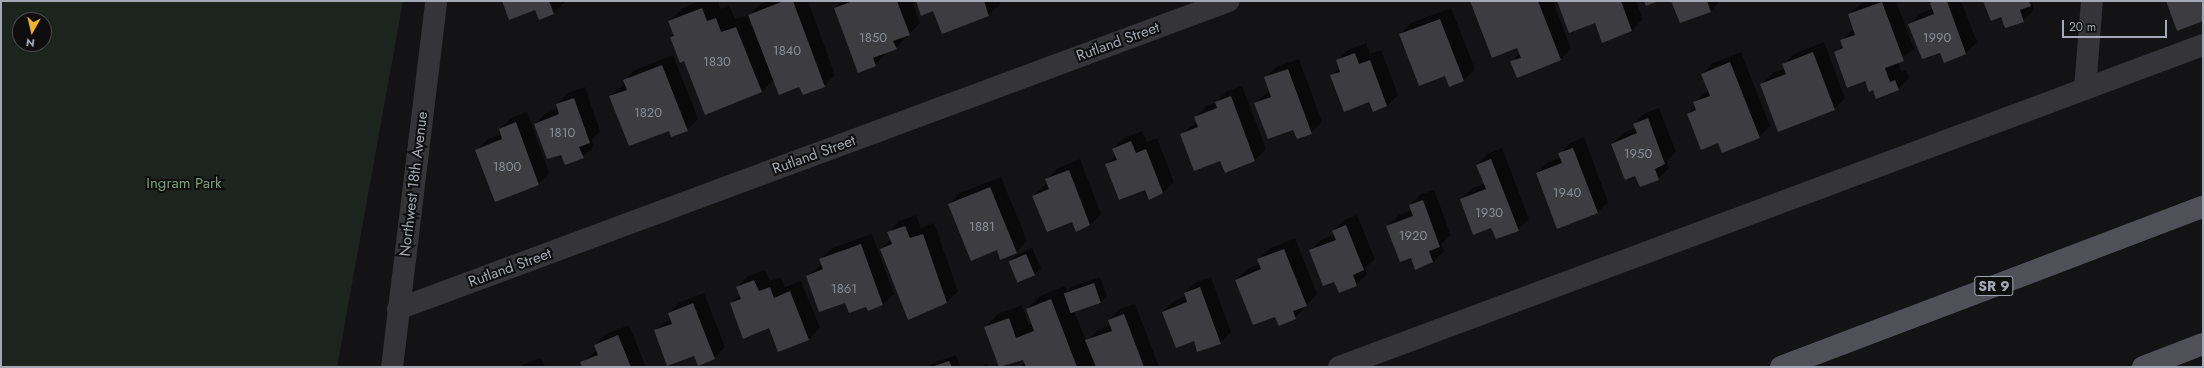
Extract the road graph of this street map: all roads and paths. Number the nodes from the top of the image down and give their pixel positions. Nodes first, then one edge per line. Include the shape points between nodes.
1 (436, 1) edge
2 (1229, 1) edge
3 (2092, 1) edge
4 (2203, 44) edge
5 (2085, 90) junction
6 (2203, 208) edge
7 (398, 309) junction
8 (2203, 344) edge
9 (392, 367) edge
10 (1339, 367) edge
11 (1781, 367) edge
12 (2143, 367) edge

1 - 7 street, Northwest 18th Avenue
2 - 7 street, Rutland Street
3 - 5 street
4 - 5 street
5 - 10 street
6 - 11 main road, SR 9
7 - 9 street, Northwest 18th Avenue
8 - 12 main road

